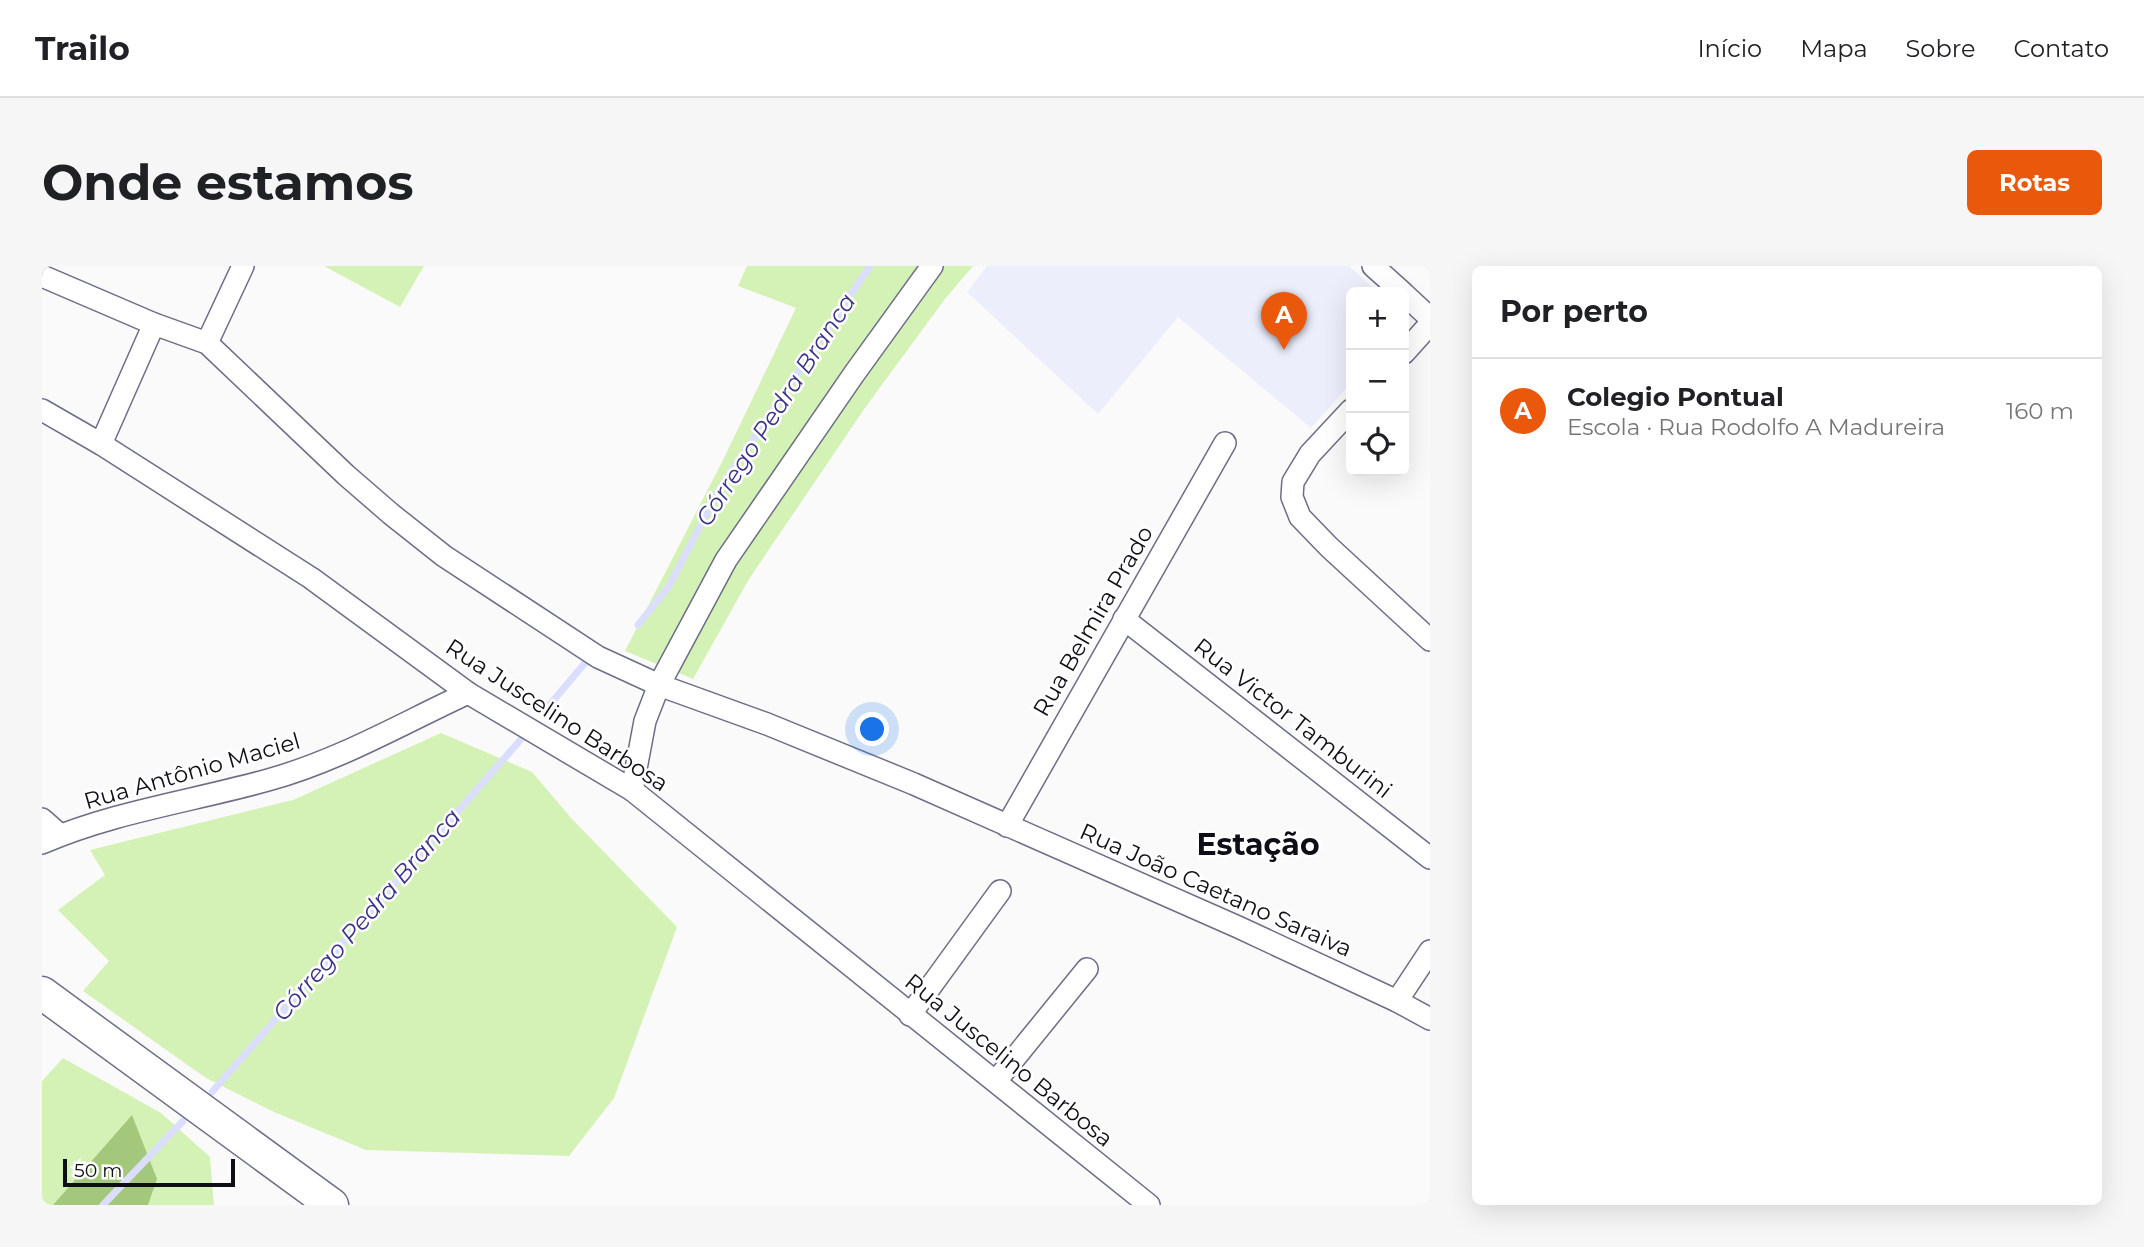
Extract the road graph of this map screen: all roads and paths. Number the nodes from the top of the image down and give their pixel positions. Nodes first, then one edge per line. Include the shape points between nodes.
1 (243, 266) edge
2 (932, 266) edge
3 (1373, 266) edge
4 (42, 276) edge
5 (1396, 287) edge
6 (1409, 299) edge
7 (1430, 318) edge
8 (154, 324) junction
9 (1430, 324) edge
10 (208, 343) junction
11 (1407, 350) edge
12 (42, 410) edge
13 (1348, 413) edge
14 (1225, 443) dead end
15 (101, 444) junction
16 (1124, 619) junction
17 (1430, 640) edge
18 (659, 685) junction
19 (468, 693) junction
20 (632, 790) junction
21 (42, 819) edge
22 (1007, 826) junction
23 (51, 839) edge
24 (1430, 858) edge
25 (1000, 891) dead end
26 (1430, 951) edge
27 (1087, 969) dead end
28 (42, 993) edge
29 (1396, 1001) junction
30 (910, 1015) junction
31 (1430, 1019) edge
32 (996, 1081) junction
33 (332, 1205) edge
34 (1149, 1205) edge

1 - 10 street
2 - 18 street via 726,560
3 - 5 street
4 - 8 street, Rua João Caetano Saraiva
6 - 7 street
8 - 10 street, Rua João Caetano Saraiva
8 - 15 street
9 - 11 street
10 - 18 street, Rua João Caetano Saraiva via 346,475 444,556 598,657
12 - 15 street, Rua Juscelino Barbosa
13 - 17 street via 1310,454 1293,482 1292,497 1300,517
14 - 16 street, Rua Belmira Prado
15 - 19 street, Rua Juscelino Barbosa via 311,578
16 - 22 street, Rua Belmira Prado
16 - 24 street, Rua Victor Tamburini
18 - 20 street via 645,721
18 - 22 street, Rua João Caetano Saraiva via 792,734
19 - 20 street, Rua Juscelino Barbosa
19 - 23 street, Rua Antônio Maciel via 270,780
20 - 30 street, Rua Juscelino Barbosa
21 - 23 street
22 - 29 street, Rua João Caetano Saraiva via 1238,926
25 - 30 street
26 - 29 street
27 - 32 street
28 - 33 street
29 - 31 street, Rua João Caetano Saraiva
30 - 32 street, Rua Juscelino Barbosa
32 - 34 street, Rua Juscelino Barbosa

